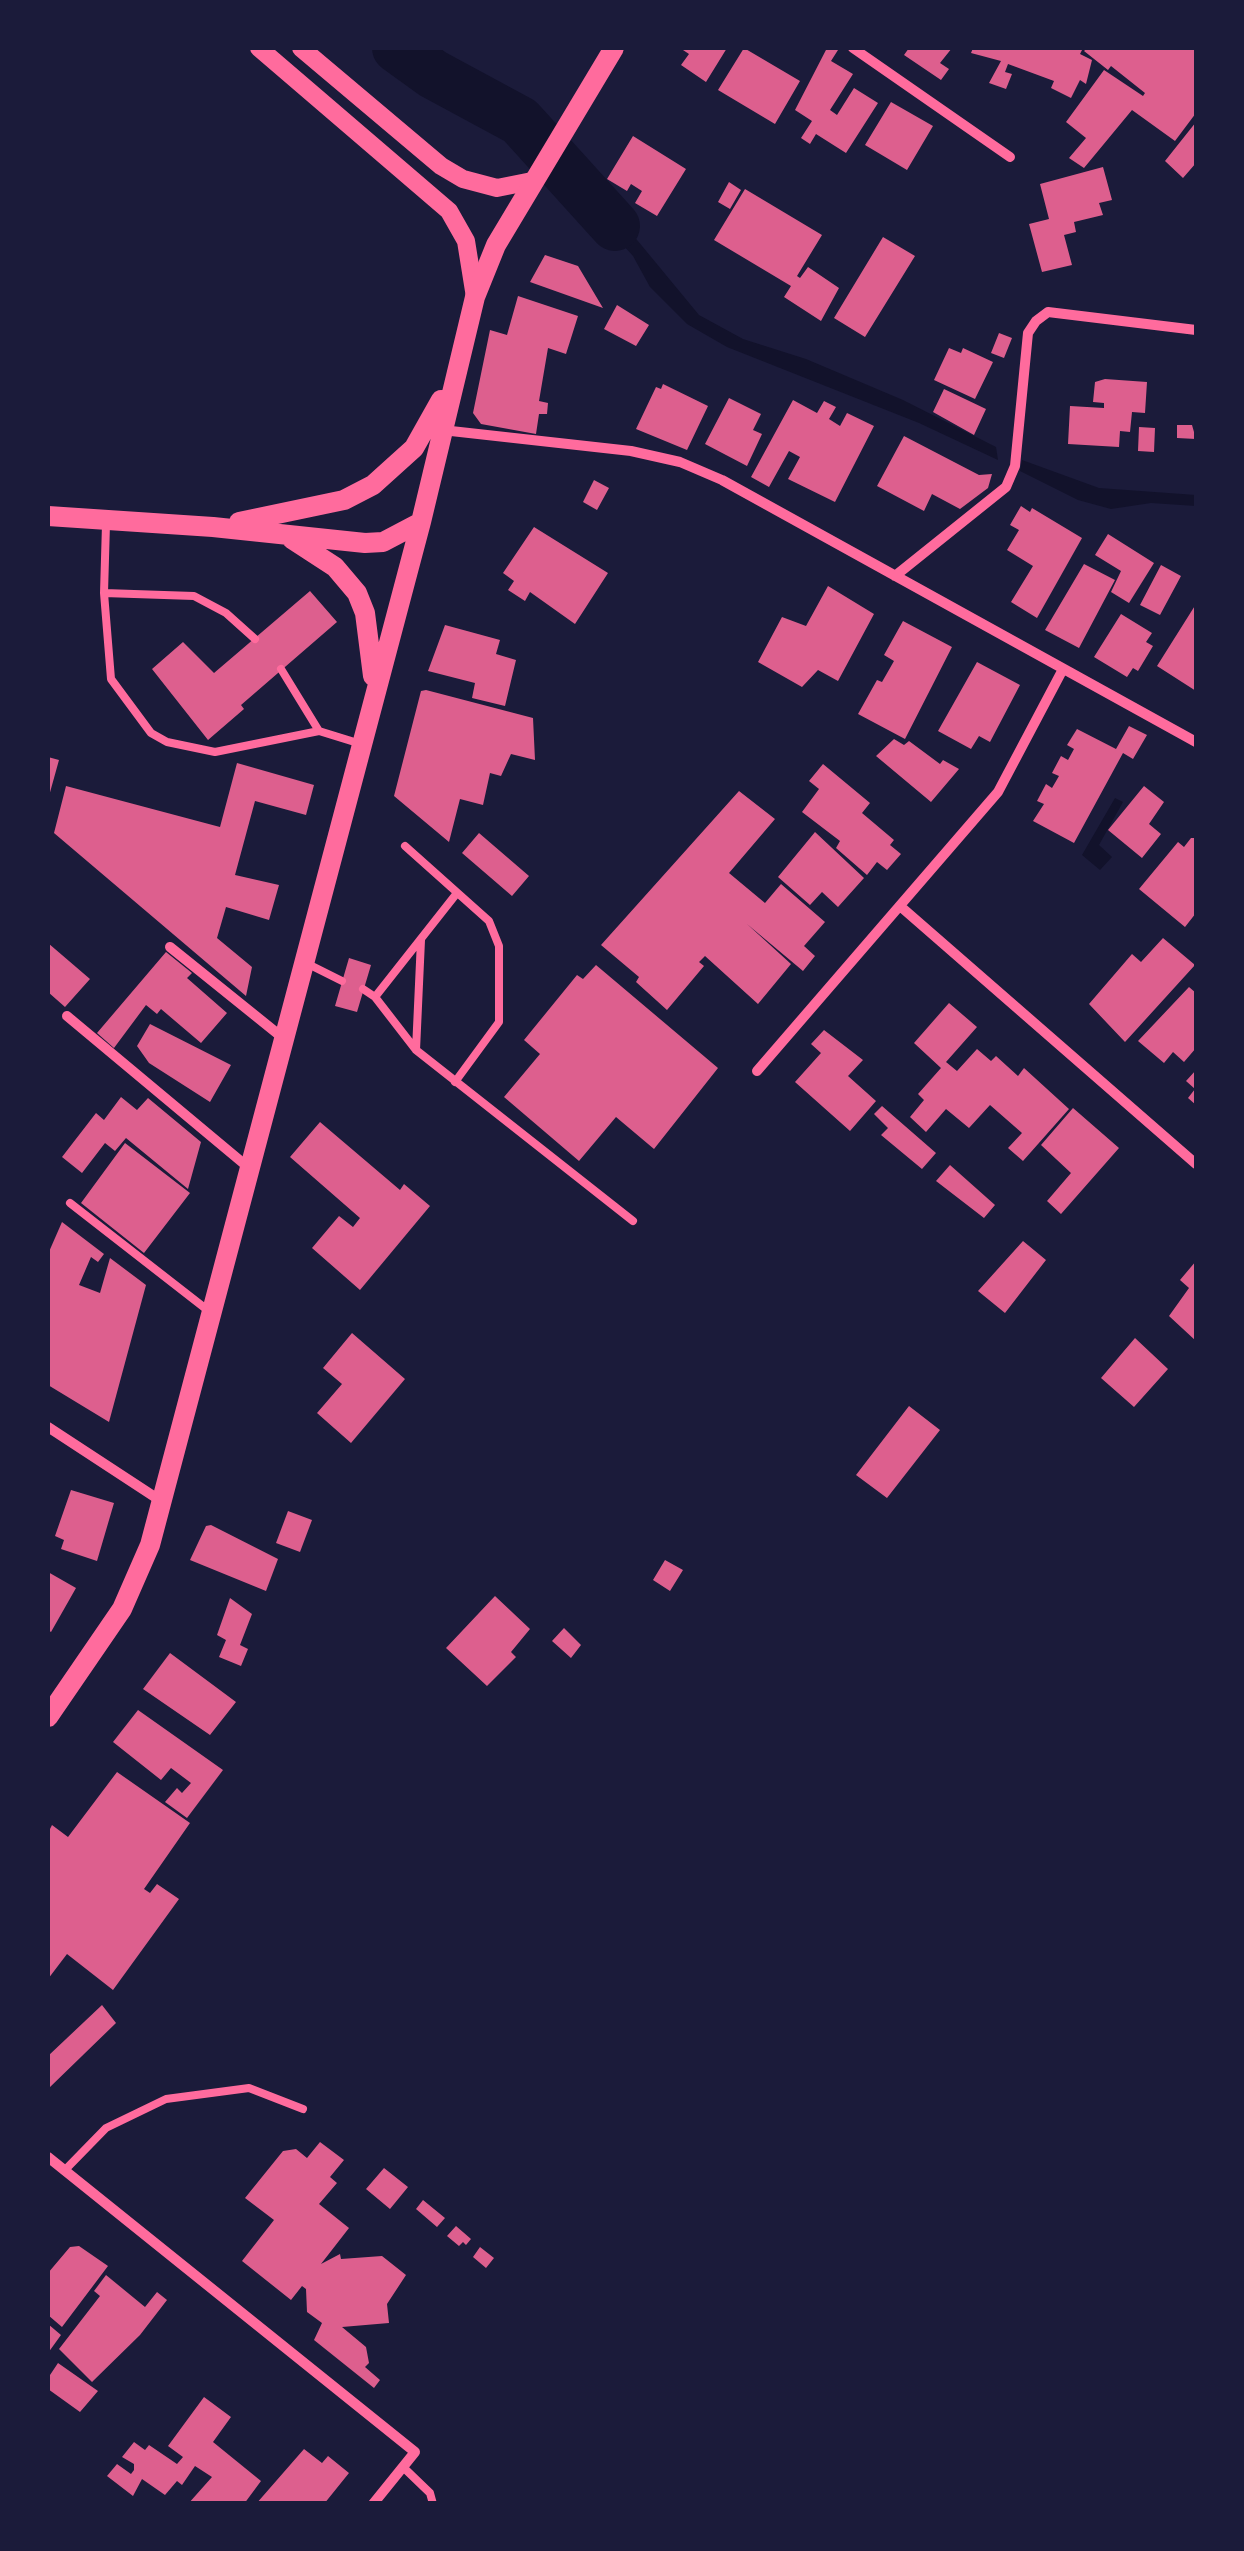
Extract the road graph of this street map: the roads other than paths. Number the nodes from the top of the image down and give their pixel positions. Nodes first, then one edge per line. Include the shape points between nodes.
1 (259, 48) edge
2 (300, 48) edge
3 (614, 48) edge
4 (854, 48) edge
5 (1010, 157) dead end
6 (535, 176) junction
7 (474, 297) junction
8 (1196, 330) edge
9 (456, 370) junction
10 (442, 430) junction
11 (48, 516) edge
12 (106, 520) junction
13 (421, 522) junction
14 (213, 527) junction
15 (286, 536) junction
16 (895, 576) junction
17 (104, 594) junction
18 (255, 639) dead end
19 (282, 669) dead end
20 (1062, 671) junction
21 (374, 693) junction
22 (319, 731) junction
23 (1196, 742) edge
24 (361, 744) junction
25 (405, 846) dead end
26 (457, 893) junction
27 (900, 906) junction
28 (422, 940) junction
29 (170, 947) dead end
30 (304, 962) junction
31 (342, 981) dead end
32 (363, 989) dead end
33 (375, 997) junction
34 (66, 1016) dead end
35 (284, 1038) junction
36 (416, 1050) junction
37 (757, 1070) dead end
38 (455, 1082) junction
39 (1196, 1164) edge
40 (249, 1168) junction
41 (70, 1204) dead end
42 (632, 1221) dead end
43 (210, 1312) junction
44 (48, 1427) edge
45 (161, 1501) junction
46 (48, 1717) edge
47 (303, 2109) dead end
48 (48, 2157) edge
49 (64, 2170) junction
50 (403, 2467) junction
51 (372, 2504) edge
52 (433, 2504) edge

1 - 7 street via 449,211 466,241
2 - 6 street via 463,179 497,188
3 - 6 main road
4 - 5 street
6 - 7 main road
7 - 9 main road
8 - 16 street via 1048,312 1036,321 1028,333 1015,466 1006,487
9 - 10 main road
9 - 14 main road via 414,448 373,484 306,511
10 - 13 main road
10 - 16 street via 680,462
11 - 12 main road
12 - 14 main road
12 - 17 lane
13 - 15 main road via 383,542
13 - 21 main road
14 - 15 main road
15 - 21 main road via 336,567 357,594 370,640
16 - 20 street
17 - 18 lane via 194,596
17 - 22 lane via 110,678 151,733 215,752
19 - 22 lane
20 - 23 street
20 - 27 street via 998,792
21 - 24 main road
22 - 24 lane
24 - 30 main road
25 - 26 lane
26 - 28 lane
26 - 38 lane via 496,932 502,1010
27 - 37 street
27 - 39 street
28 - 33 lane
28 - 36 lane
29 - 35 street
30 - 31 lane
30 - 35 main road
32 - 33 lane
33 - 36 lane
34 - 40 street
35 - 40 main road
36 - 38 lane
38 - 42 lane
40 - 43 main road
41 - 43 lane
43 - 45 main road
44 - 45 street
45 - 46 main road via 122,1609
47 - 49 lane via 249,2088 166,2099 106,2128
48 - 49 street
49 - 50 street via 415,2452
50 - 51 street
50 - 52 lane

